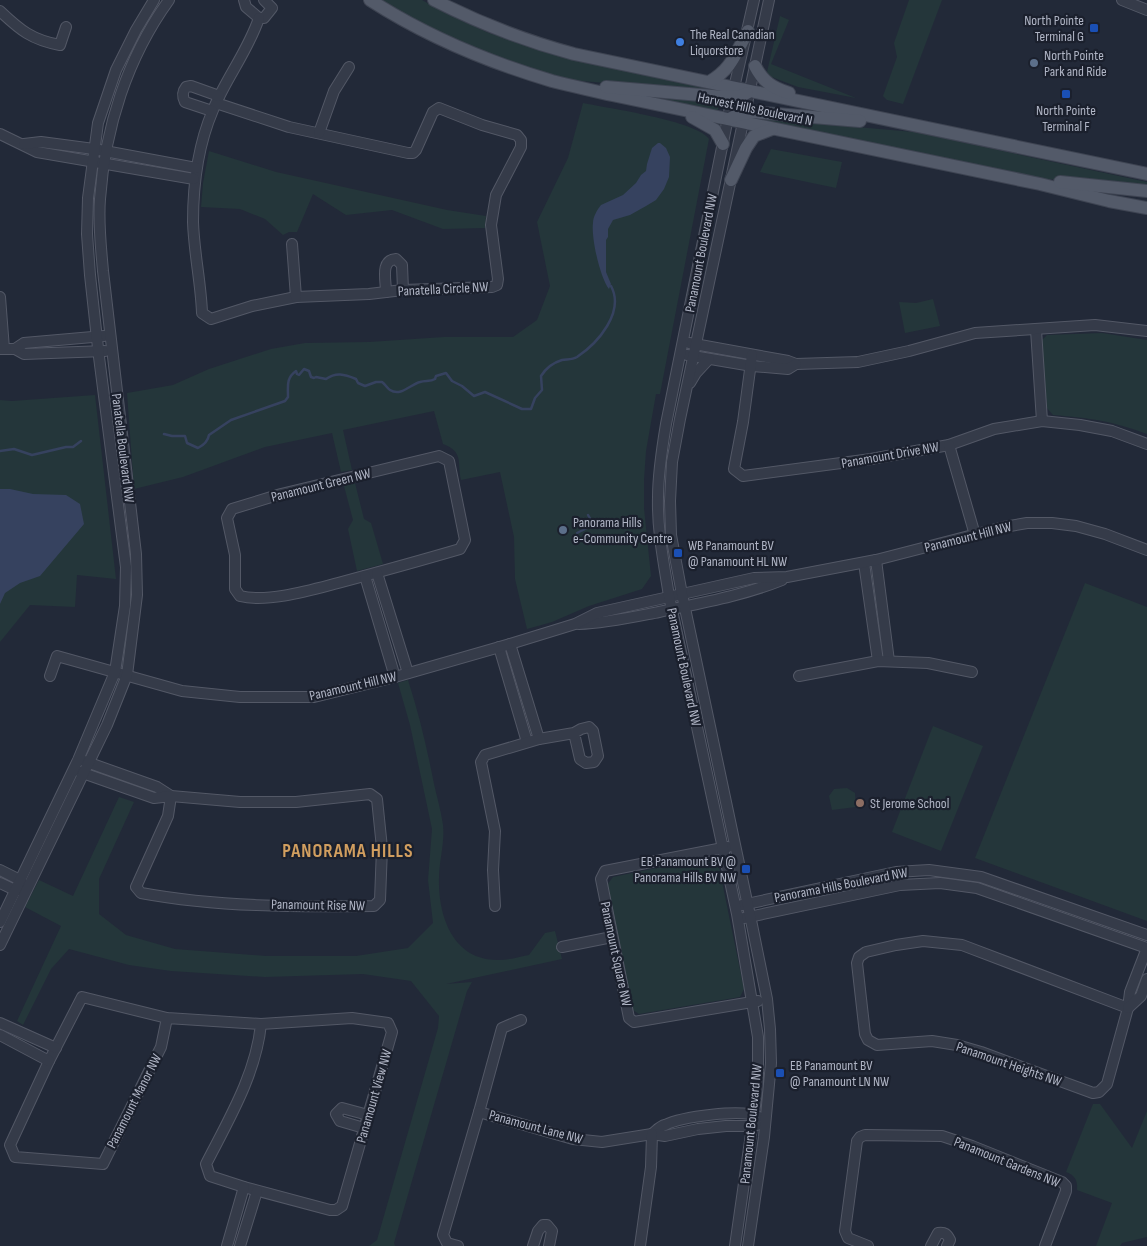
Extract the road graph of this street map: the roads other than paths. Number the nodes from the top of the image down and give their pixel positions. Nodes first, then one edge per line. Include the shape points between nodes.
1 (154, 0) edge
2 (169, 0) edge
3 (244, 0) edge
4 (264, 0) edge
5 (370, 0) edge
6 (434, 0) edge
7 (754, 0) edge
8 (769, 0) edge
9 (1122, 0) edge
10 (1147, 10) edge
11 (0, 11) edge
12 (259, 18) junction
13 (66, 27) dead end
14 (748, 31) junction
15 (755, 66) junction
16 (349, 67) dead end
17 (709, 82) junction
18 (566, 84) junction
19 (733, 92) junction
20 (749, 92) junction
21 (216, 103) junction
22 (669, 107) junction
23 (834, 108) junction
24 (743, 118) junction
25 (728, 119) junction
26 (908, 124) junction
27 (774, 128) junction
28 (319, 133) junction
29 (0, 134) edge
30 (24, 144) junction
31 (723, 144) junction
32 (94, 149) junction
33 (106, 152) junction
34 (92, 162) junction
35 (104, 164) junction
36 (196, 168) junction
37 (1147, 174) edge
38 (194, 179) junction
39 (730, 180) junction
40 (1040, 184) junction
41 (1147, 191) edge
42 (1109, 201) junction
43 (1147, 208) edge
44 (1147, 216) edge
45 (292, 244) dead end
46 (403, 290) junction
47 (386, 292) junction
48 (0, 297) edge
49 (296, 297) junction
50 (1036, 330) junction
51 (1147, 332) edge
52 (110, 335) junction
53 (97, 336) junction
54 (683, 342) junction
55 (695, 344) junction
56 (2, 349) edge
57 (15, 349) junction
58 (111, 350) junction
59 (99, 352) junction
60 (681, 354) junction
61 (752, 355) junction
62 (693, 356) junction
63 (709, 359) junction
64 (796, 364) junction
65 (752, 366) junction
66 (686, 388) junction
67 (1042, 421) junction
68 (949, 444) junction
69 (1147, 444) edge
70 (975, 535) junction
71 (1147, 550) edge
72 (876, 560) junction
73 (864, 563) junction
74 (377, 573) junction
75 (365, 576) junction
76 (787, 577) junction
77 (682, 594) junction
78 (669, 596) junction
79 (685, 607) junction
80 (672, 609) junction
81 (575, 624) junction
82 (510, 644) junction
83 (499, 647) junction
84 (878, 661) junction
85 (890, 661) junction
86 (115, 672) junction
87 (972, 672) dead end
88 (408, 673) junction
89 (127, 675) junction
90 (50, 676) dead end
91 (395, 676) junction
92 (799, 676) dead end
93 (574, 733) dead end
94 (533, 741) junction
95 (78, 760) junction
96 (718, 762) junction
97 (89, 763) junction
98 (705, 765) junction
99 (74, 770) junction
100 (84, 774) junction
101 (171, 796) junction
102 (735, 846) junction
103 (723, 848) junction
104 (0, 870) edge
105 (20, 880) junction
106 (0, 883) edge
107 (27, 889) junction
108 (15, 890) junction
109 (747, 903) junction
110 (495, 906) dead end
111 (736, 907) junction
112 (750, 917) junction
113 (738, 920) junction
114 (0, 922) edge
115 (1147, 936) edge
116 (612, 937) junction
117 (0, 945) edge
118 (562, 947) dead end
119 (1147, 948) edge
120 (1147, 979) edge
121 (766, 999) junction
122 (753, 1002) junction
123 (1128, 1008) junction
124 (167, 1018) junction
125 (521, 1020) dead end
126 (0, 1023) edge
127 (261, 1024) junction
128 (0, 1035) edge
129 (56, 1048) junction
130 (50, 1060) junction
131 (479, 1112) junction
132 (754, 1114) junction
133 (368, 1115) junction
134 (766, 1121) junction
135 (753, 1126) junction
136 (364, 1128) junction
137 (652, 1134) junction
138 (244, 1188) junction
139 (256, 1191) junction
140 (227, 1246) edge
141 (240, 1246) edge
142 (458, 1246) edge
143 (533, 1246) edge
144 (549, 1246) edge
145 (640, 1246) edge
146 (735, 1246) edge
147 (748, 1246) edge
148 (868, 1246) edge
149 (931, 1246) edge
150 (947, 1246) edge
151 (1045, 1246) edge

1 - 32 street, Panatella Boulevard NW via 116,70 98,123
2 - 33 street, Panatella Boulevard NW via 128,74 111,125
3 - 12 street via 246,7
4 - 12 street via 272,8 264,18
5 - 18 main road, Harvest Hills Boulevard N via 402,20 466,50
6 - 17 main road, Harvest Hills Boulevard N via 476,21 531,42
7 - 14 street, Panamount Boulevard NW
8 - 15 street, Panamount Boulevard NW
9 - 10 street
11 - 13 street via 21,30 44,42 60,45
12 - 21 street
14 - 17 main road via 729,66
14 - 19 street, Panamount Boulevard NW
15 - 20 street, Panamount Boulevard NW
15 - 23 main road via 772,86
16 - 28 street via 334,92
17 - 19 main road, Harvest Hills Boulevard N
18 - 19 main road via 724,97
18 - 22 main road, Harvest Hills Boulevard N
19 - 20 main road via 741,96
19 - 25 street, Panamount Boulevard NW
20 - 23 main road, Harvest Hills Boulevard N
20 - 24 street, Panamount Boulevard NW
21 - 28 street, Panatella Circle NW
21 - 36 street, Panatella Circle NW
22 - 25 main road, Harvest Hills Boulevard N
22 - 31 main road via 710,126
23 - 26 main road, Harvest Hills Boulevard N
24 - 25 main road, Harvest Hills Boulevard N
24 - 26 main road via 753,112
24 - 27 main road, Harvest Hills Boulevard N
24 - 39 street, Panamount Boulevard NW
25 - 31 street, Panamount Boulevard NW
26 - 37 main road, Harvest Hills Boulevard N
27 - 39 main road via 754,136
27 - 40 main road, Harvest Hills Boulevard N
28 - 46 street, Panatella Circle NW via 413,153 433,112 439,108 516,135 521,140 521,147 496,195 491,225 497,285
29 - 30 street
30 - 32 street via 41,142
30 - 34 street via 37,152
31 - 54 street, Panamount Boulevard NW
32 - 33 street
32 - 34 street, Panatella Boulevard NW
33 - 35 street, Panatella Boulevard NW
33 - 36 street
34 - 35 street
34 - 53 street, Panatella Boulevard NW via 87,234
35 - 38 street
35 - 52 street, Panatella Boulevard NW via 100,234
36 - 38 street, Panatella Circle NW
38 - 49 street, Panatella Circle NW via 193,223 202,314 211,318
39 - 55 street, Panamount Boulevard NW
40 - 41 main road via 1061,182
40 - 42 main road, Harvest Hills Boulevard N
42 - 43 main road, Harvest Hills Boulevard N
42 - 44 main road
45 - 49 street
46 - 47 street, Panatella Circle NW
46 - 47 street via 402,265 392,259 386,264
47 - 49 street, Panatella Circle NW
48 - 56 street
50 - 51 street via 1095,325
50 - 64 street via 975,333 858,362
50 - 67 street
52 - 53 street
52 - 58 street, Panatella Boulevard NW
53 - 57 street via 24,343
53 - 59 street, Panatella Boulevard NW
54 - 55 street
54 - 60 street, Panamount Boulevard NW
55 - 61 street
55 - 62 street, Panamount Boulevard NW
56 - 57 street
57 - 59 street via 24,354
58 - 59 street
58 - 89 street, Panatella Boulevard NW via 136,554 136,603
59 - 86 street, Panatella Boulevard NW via 126,567 125,606
60 - 62 street
60 - 78 street, Panamount Boulevard NW via 666,424 658,498
61 - 64 street
61 - 65 street, Panamount Drive NW
62 - 63 street
62 - 66 street, Panamount Boulevard NW
63 - 65 street
63 - 66 street
64 - 65 street via 788,369
65 - 68 street, Panamount Drive NW via 734,469 743,476 871,459
66 - 77 street, Panamount Boulevard NW via 672,462 670,501 671,535
67 - 68 street, Panamount Drive NW via 994,429
67 - 69 street, Panamount Drive NW via 1112,431
68 - 70 street
70 - 71 street, Panamount Hill NW via 1027,523 1052,523 1076,526
70 - 72 street, Panamount Hill NW
72 - 73 street, Panamount Hill NW
72 - 85 street
73 - 76 street, Panamount Hill NW
73 - 84 street
74 - 75 street, Panamount Green NW
74 - 75 street, Panamount Green NW via 460,549 466,540 449,461 438,456 281,494 232,509 227,518 235,555 235,589 240,596 250,599 297,593
74 - 88 street
75 - 91 street
76 - 77 street, Panamount Hill NW via 754,578
76 - 79 street, Panamount Hill NW via 754,591
77 - 78 street, Panamount Hill NW
77 - 79 street, Panamount Boulevard NW
78 - 80 street, Panamount Boulevard NW
78 - 81 street, Panamount Hill NW via 597,613
79 - 80 street, Panamount Hill NW
79 - 96 street, Panamount Boulevard NW
80 - 81 street, Panamount Hill NW via 599,623
80 - 98 street, Panamount Boulevard NW
81 - 82 street, Panamount Hill NW
82 - 83 street, Panamount Hill NW
82 - 94 street
83 - 88 street, Panamount Hill NW
83 - 94 street
84 - 85 street
84 - 92 street
85 - 87 street
86 - 89 street, Panamount Hill NW
86 - 90 street, Panamount Hill NW via 57,656
86 - 95 street, Panatella Boulevard NW
88 - 91 street, Panamount Hill NW
89 - 91 street, Panamount Hill NW via 182,691 240,697 314,697
89 - 97 street, Panatella Boulevard NW
93 - 94 street
94 - 110 street via 485,754 481,762 495,832
95 - 97 street, Panamount Rise NW
95 - 99 street, Panatella Boulevard NW
96 - 98 street
96 - 102 street, Panamount Boulevard NW
97 - 100 street, Panatella Boulevard NW
97 - 101 street, Panamount Rise NW via 157,787
98 - 103 street, Panamount Boulevard NW
99 - 100 street, Panamount Rise NW
99 - 105 street, Panatella Boulevard NW
100 - 101 street, Panamount Rise NW via 154,798
100 - 107 street, Panatella Boulevard NW
101 - 101 street, Panamount Rise NW via 168,816 136,887 140,893 301,907 374,906 380,900 382,848 377,798 370,794 296,802 240,802
102 - 103 street
102 - 109 street, Panamount Boulevard NW
103 - 111 street, Panamount Boulevard NW
103 - 116 street, Panamount Square NW via 605,871 601,879
104 - 105 street
105 - 107 street
105 - 108 street, Panatella Boulevard NW
106 - 108 street
107 - 108 street
107 - 117 street, Panatella Boulevard NW
108 - 114 street, Panatella Boulevard NW
109 - 111 street, Panorama Hills Boulevard NW
109 - 112 street, Panamount Boulevard NW
109 - 115 street, Panorama Hills Boulevard NW via 901,871 929,870 981,877
111 - 113 street, Panamount Boulevard NW
112 - 113 street, Panorama Hills Boulevard NW
112 - 119 street, Panorama Hills Boulevard NW via 900,885 940,883 977,888
112 - 121 street, Panamount Boulevard NW
113 - 122 street, Panamount Boulevard NW
116 - 118 street
116 - 122 street, Panamount Square NW via 629,1018 634,1022
119 - 123 street, Panamount Heights NW via 1130,992
120 - 123 street, Panamount Heights NW via 1140,996
121 - 122 street, Panamount Square NW
121 - 134 street, Panamount Boulevard NW via 771,1062
122 - 132 street, Panamount Boulevard NW via 758,1037
123 - 123 street, Panamount Heights NW via 1107,1084 1104,1089 1093,1093 957,1045 932,1041 877,1045 865,1034 857,963 866,952 896,944 923,941 962,945
124 - 127 street, Panamount View NW
124 - 129 street, Panamount Manor NW via 82,997
124 - 130 street, Panamount Manor NW via 161,1047 103,1164 16,1157 10,1145
125 - 131 street via 502,1028
126 - 129 street
127 - 133 street, Panamount View NW via 352,1018 388,1023 392,1032
127 - 138 street, Panamount View NW via 259,1045 247,1080 206,1164 210,1176
128 - 130 street
129 - 130 street, Panamount Manor NW
131 - 137 street, Panamount Lane NW via 572,1139 602,1142
131 - 142 street, Panamount Lane NW via 442,1235 446,1242
132 - 134 street, Panamount Lane NW
132 - 135 street, Panamount Boulevard NW
132 - 137 street, Panamount Lane NW via 696,1117 664,1125
133 - 136 street, Panamount View NW
133 - 136 street via 342,1108 336,1114 340,1121
134 - 135 street, Panamount Lane NW
134 - 147 street, Panamount Boulevard NW
135 - 137 street, Panamount Lane NW via 726,1126 665,1136
135 - 146 street, Panamount Boulevard NW
136 - 139 street, Panamount View NW via 342,1206 336,1210
137 - 145 street via 651,1167
138 - 139 street, Panamount View NW
138 - 140 street
139 - 141 street
143 - 144 street via 542,1225 547,1225 552,1231
148 - 151 street, Panamount Gardens NW via 848,1238 844,1231 857,1141 866,1135 942,1136 1062,1182 1066,1191
149 - 150 street via 938,1233 943,1232 950,1240

